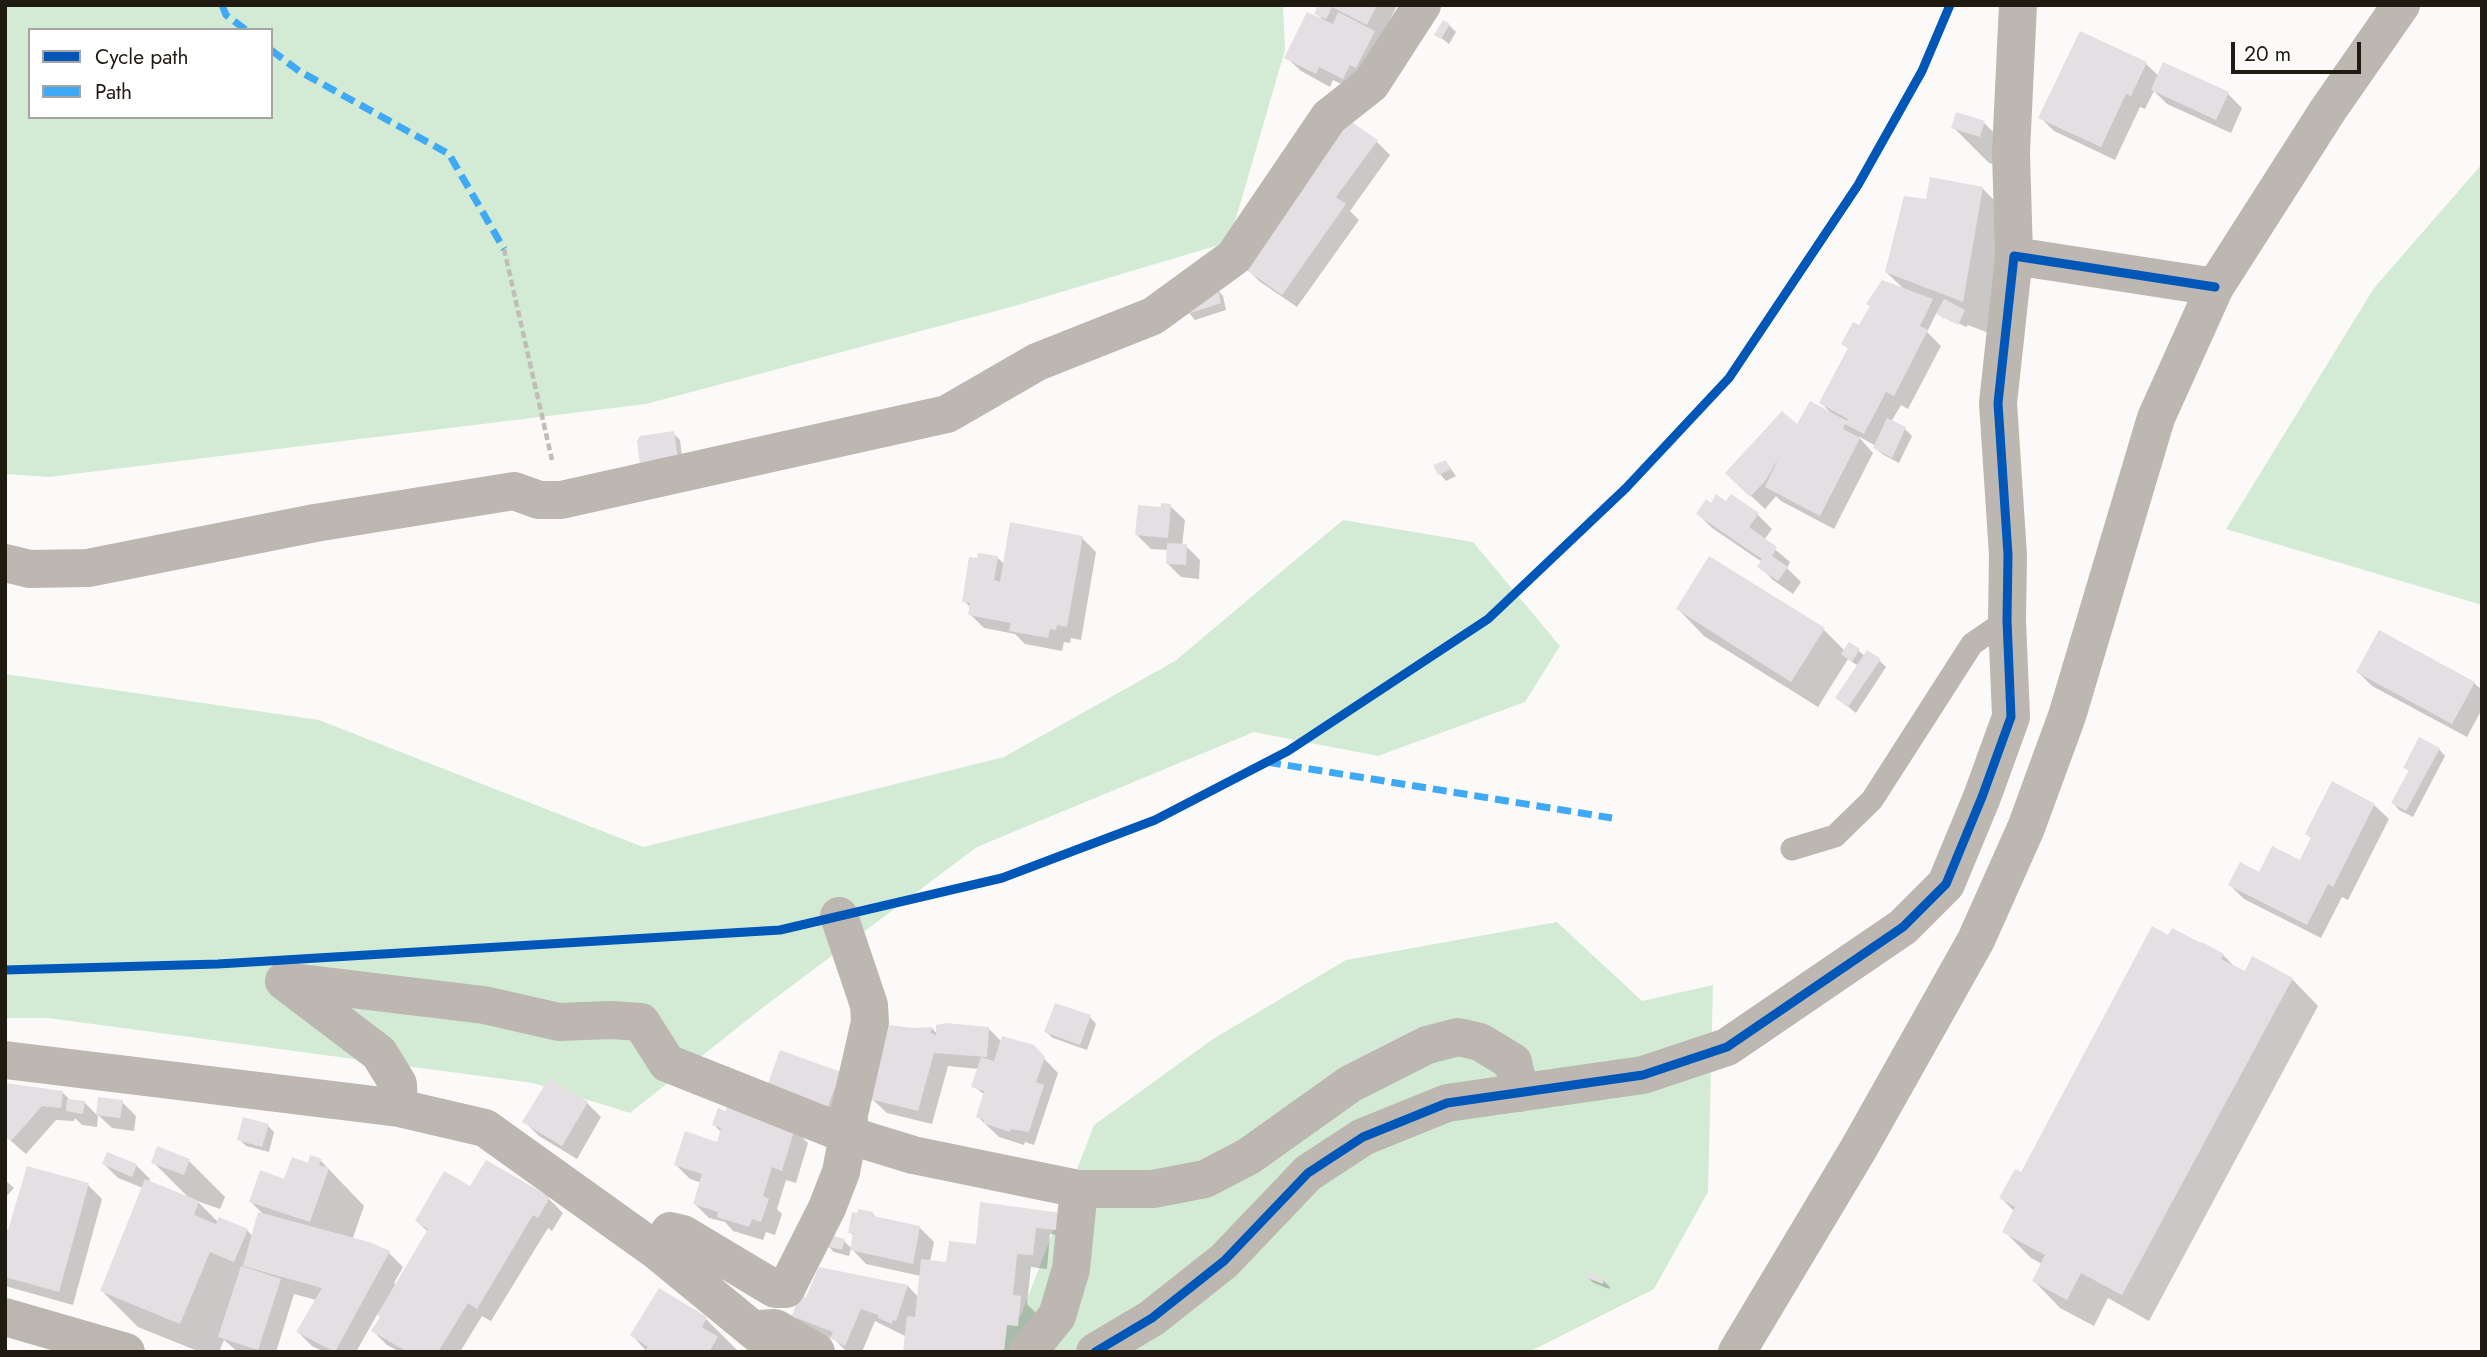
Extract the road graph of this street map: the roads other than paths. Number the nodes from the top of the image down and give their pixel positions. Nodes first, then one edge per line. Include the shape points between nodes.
1 (1422, 5) edge
2 (2018, 5) edge
3 (2400, 5) edge
4 (2014, 257) junction
5 (2215, 287) junction
6 (5, 563) edge
7 (2007, 620) junction
8 (1792, 849) dead end
9 (839, 916) dead end
10 (5, 1060) edge
11 (1520, 1093) junction
12 (399, 1108) junction
13 (848, 1135) junction
14 (1079, 1189) junction
15 (657, 1251) junction
16 (5, 1317) edge
17 (766, 1340) edge
18 (126, 1352) edge
19 (816, 1352) edge
20 (1028, 1352) edge
21 (1095, 1352) edge
22 (1737, 1352) edge

1 - 6 street via 1371,84 1329,117 1234,257 1153,316 1037,362 947,414 561,500 540,500 514,491 315,523 88,568 30,569
2 - 4 street via 2011,152
3 - 5 street
4 - 5 street
4 - 7 street via 1998,403 2008,555
5 - 22 street via 2156,418 2067,716 2026,828 1976,940
7 - 8 lane via 1972,644 1872,800 1835,836
7 - 11 street via 2011,717 1946,884 1920,910 1727,1047 1643,1075
9 - 13 street via 869,1006 870,1022
10 - 12 street
11 - 14 street via 1513,1062 1480,1042 1458,1037 1427,1045 1350,1084 1249,1156 1205,1179 1153,1189
11 - 21 street via 1447,1103 1363,1137 1308,1174 1224,1261 1152,1318
12 - 13 street via 398,1084 379,1052 275,971 559,1022 641,1022 667,1063
12 - 15 street via 485,1128
13 - 14 street via 913,1155
13 - 15 street via 841,1172 827,1208 786,1289 775,1289 683,1234 670,1231
14 - 20 street via 1071,1269 1057,1316
15 - 17 street
16 - 18 highway
17 - 19 street via 775,1328

